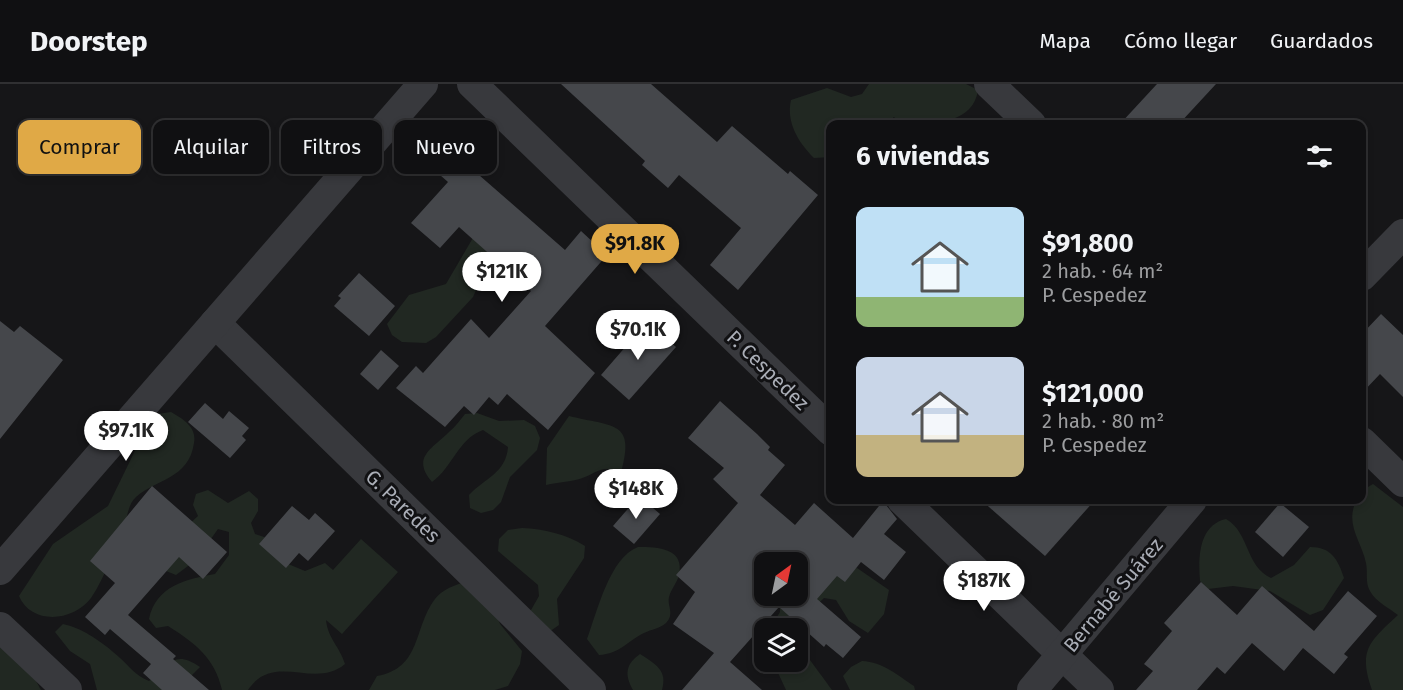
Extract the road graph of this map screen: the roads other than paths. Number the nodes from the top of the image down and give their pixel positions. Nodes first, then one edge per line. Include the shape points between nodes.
1 (423, 84) edge
2 (472, 84) edge
3 (989, 84) edge
4 (1027, 120) edge
5 (1403, 234) edge
6 (1366, 272) edge
7 (215, 323) junction
8 (826, 426) edge
9 (1366, 446) edge
10 (1403, 482) edge
11 (906, 504) edge
12 (1189, 504) edge
13 (0, 570) edge
14 (0, 627) edge
15 (1063, 655) junction
16 (67, 690) edge
17 (591, 690) edge
18 (1032, 690) edge
19 (1099, 690) edge

1 - 7 street
2 - 8 street, P. Cespedez
3 - 4 street
5 - 6 street
7 - 13 street
7 - 17 street, G. Paredes
9 - 10 street
11 - 15 street
12 - 15 street, Bernabé Suárez
14 - 16 street
15 - 18 street, Bernabé Suárez
15 - 19 street

